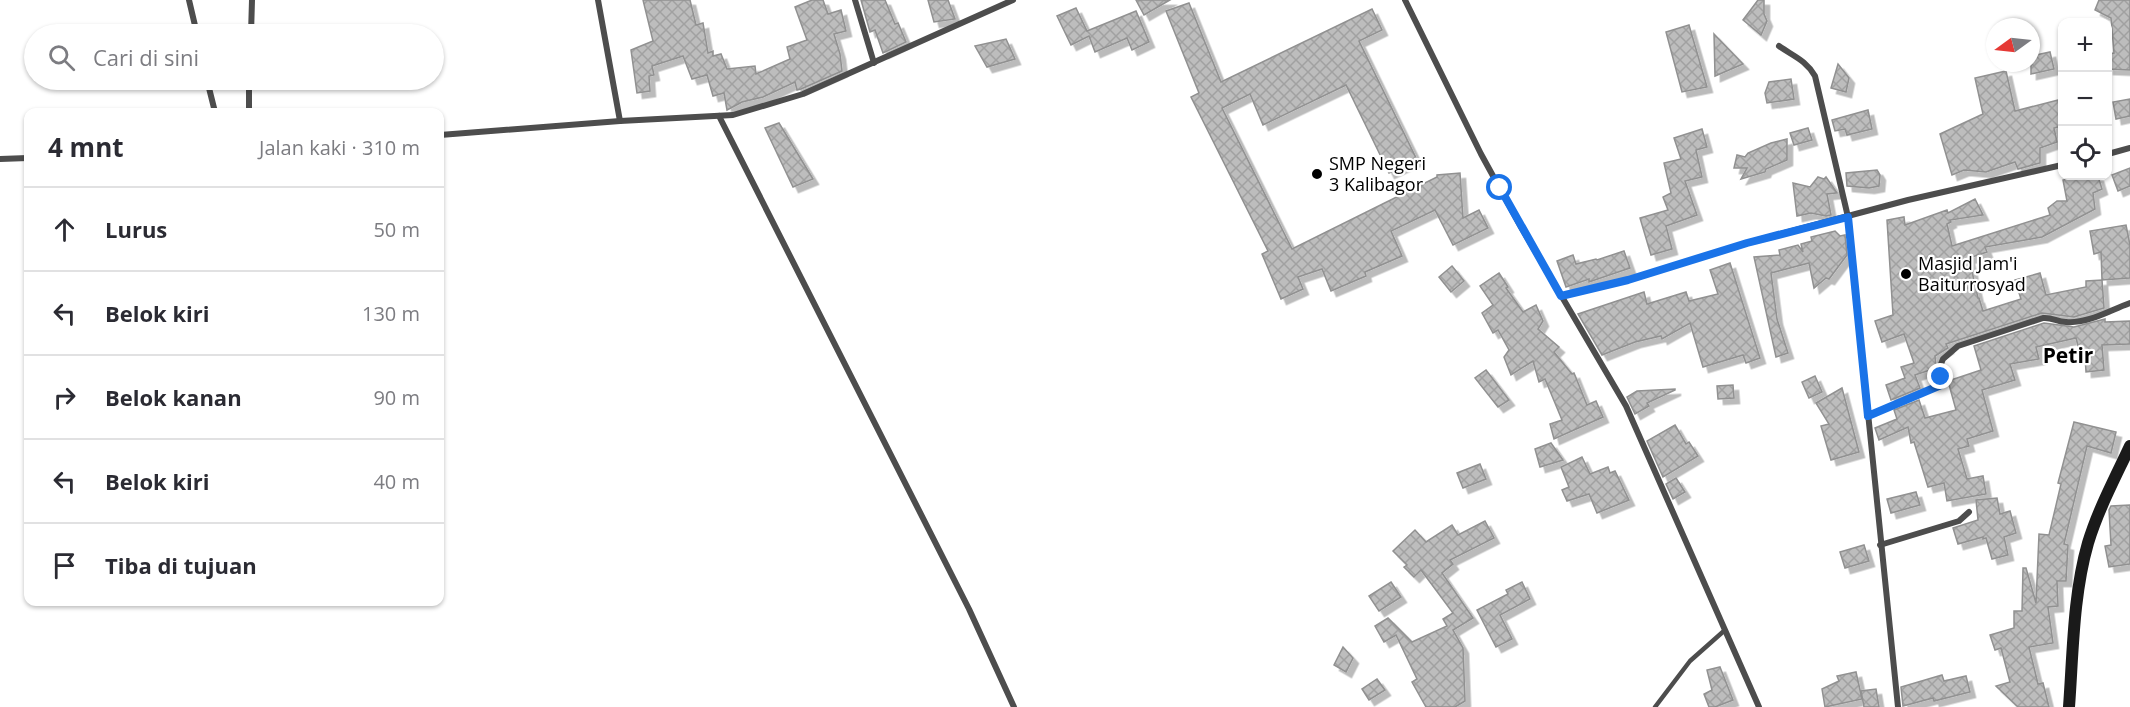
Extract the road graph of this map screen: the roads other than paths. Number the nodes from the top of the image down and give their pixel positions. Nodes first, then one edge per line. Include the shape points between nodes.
1 (189, 0) edge
2 (252, 0) edge
3 (598, 0) edge
4 (855, 0) edge
5 (1013, 0) edge
6 (1405, 0) edge
7 (195, 24) edge
8 (251, 24) edge
9 (1779, 46) dead end
10 (874, 63) junction
11 (210, 90) edge
12 (249, 90) edge
13 (214, 108) edge
14 (249, 108) edge
15 (719, 116) junction
16 (620, 121) junction
17 (444, 135) edge
18 (2130, 148) edge
19 (2112, 153) edge
20 (24, 158) edge
21 (0, 159) edge
22 (2058, 166) edge
23 (1848, 217) junction
24 (1561, 296) junction
25 (2130, 303) edge
26 (1868, 416) junction
27 (2130, 446) edge
28 (1970, 512) dead end
29 (1880, 544) junction
30 (1725, 630) junction
31 (1014, 707) edge
32 (1655, 707) edge
33 (1759, 707) edge
34 (1898, 707) edge
35 (2069, 707) edge

1 - 7 street
2 - 8 street
3 - 16 street
4 - 10 street
5 - 10 street
6 - 24 street via 1481,154
9 - 23 street via 1801,58 1815,76
10 - 15 street via 803,94
11 - 13 street
12 - 14 street
15 - 16 street
15 - 31 street via 969,609
16 - 17 street
18 - 19 street
20 - 21 street
22 - 23 street
23 - 24 street
23 - 26 street
24 - 30 street via 1626,406
25 - 26 street via 2075,321 2043,318 1959,346 1943,359 1941,385
26 - 29 street
27 - 35 main road via 2108,493 2083,565
28 - 29 street via 1959,521
29 - 34 street
30 - 32 lane via 1690,662
30 - 33 street

